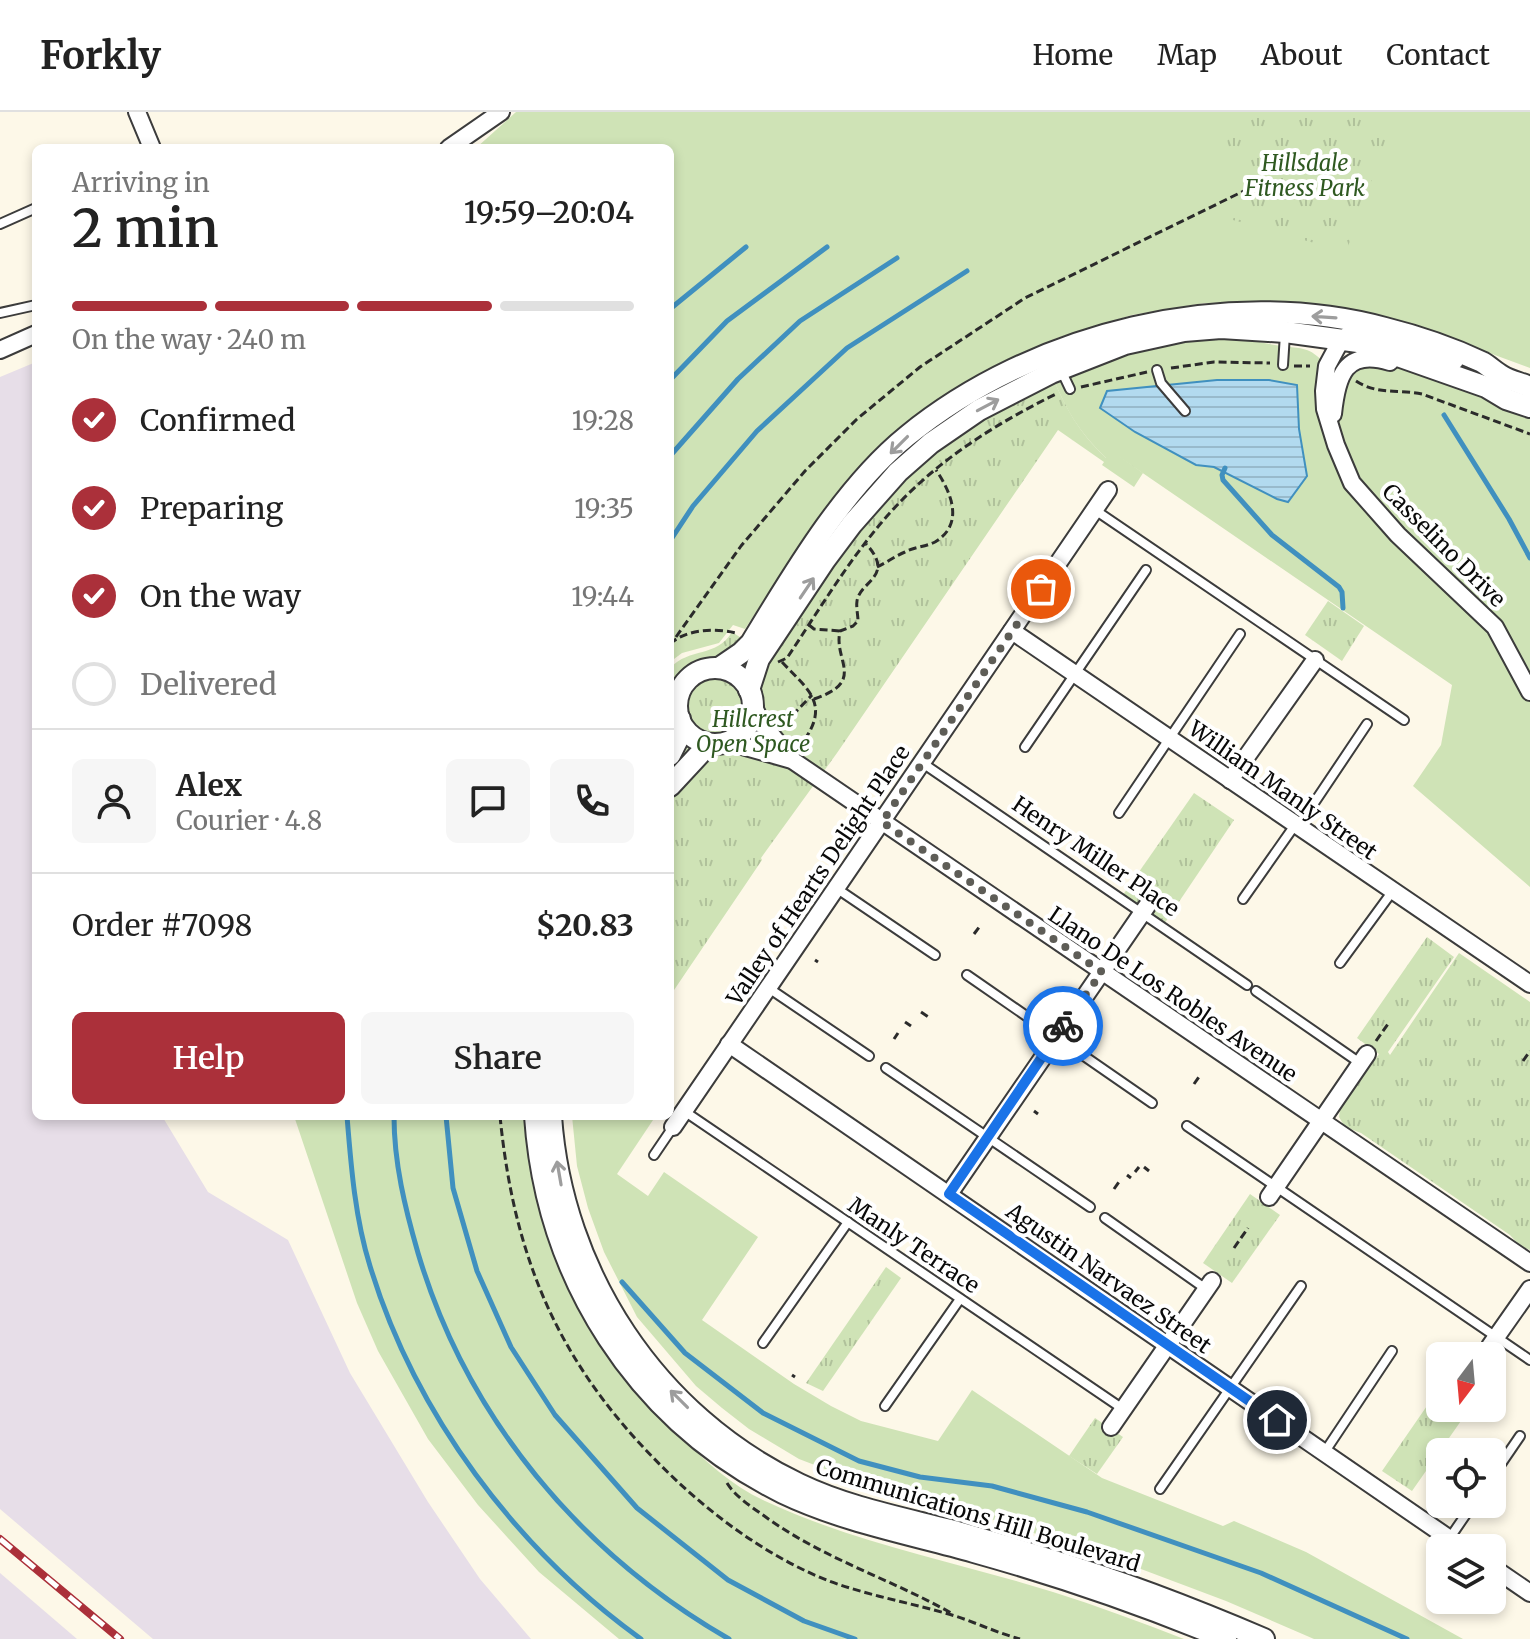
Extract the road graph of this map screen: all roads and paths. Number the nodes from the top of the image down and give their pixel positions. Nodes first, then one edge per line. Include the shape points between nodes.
1 (137, 112) edge
2 (501, 112) edge
3 (150, 144) edge
4 (455, 144) edge
5 (1256, 185) dead end
6 (32, 210) edge
7 (0, 224) edge
8 (32, 306) edge
9 (0, 313) edge
10 (1285, 332) junction
11 (32, 336) edge
12 (1341, 340) junction
13 (0, 350) edge
14 (1317, 363) dead end
15 (1283, 365) junction
16 (1060, 368) junction
17 (1157, 370) junction
18 (1502, 376) junction
19 (1352, 378) dead end
20 (1530, 387) edge
21 (1070, 389) junction
22 (1506, 399) junction
23 (1530, 407) edge
24 (1185, 411) dead end
25 (1331, 428) junction
26 (1530, 434) edge
27 (936, 470) junction
28 (1108, 490) dead end
29 (1095, 510) junction
30 (866, 544) junction
31 (877, 567) junction
32 (1146, 570) dead end
33 (809, 625) junction
34 (840, 631) junction
35 (1012, 631) junction
36 (1240, 634) dead end
37 (742, 636) dead end
38 (674, 640) joint
39 (774, 660) dead end
40 (1315, 660) junction
41 (782, 662) junction
42 (719, 668) junction
43 (1075, 675) junction
44 (1530, 692) edge
45 (813, 697) junction
46 (751, 698) junction
47 (804, 702) junction
48 (815, 706) junction
49 (680, 719) junction
50 (1404, 720) dead end
51 (1367, 724) dead end
52 (781, 727) dead end
53 (1169, 738) junction
54 (803, 742) dead end
55 (719, 743) junction
56 (674, 747) edge
57 (1025, 747) dead end
58 (792, 760) junction
59 (921, 762) junction
60 (1230, 780) junction
61 (674, 782) edge
62 (1119, 813) dead end
63 (882, 822) junction
64 (1296, 826) junction
65 (836, 887) junction
66 (1392, 892) junction
67 (1243, 899) dead end
68 (1144, 910) junction
69 (980, 926) dead end
70 (974, 934) dead end
71 (935, 955) dead end
72 (1340, 963) dead end
73 (1102, 972) junction
74 (967, 975) dead end
75 (1530, 984) edge
76 (770, 989) junction
77 (921, 1012) dead end
78 (930, 1018) dead end
79 (905, 1022) dead end
80 (1388, 1024) dead end
81 (911, 1026) dead end
82 (898, 1033) dead end
83 (1055, 1037) junction
84 (894, 1039) dead end
85 (729, 1044) junction
86 (1530, 1051) edge
87 (1366, 1055) junction
88 (869, 1056) dead end
89 (1523, 1061) dead end
90 (886, 1068) dead end
91 (1199, 1077) dead end
92 (1194, 1084) dead end
93 (1152, 1103) dead end
94 (684, 1111) junction
95 (535, 1120) edge
96 (552, 1120) edge
97 (1320, 1120) junction
98 (1187, 1126) dead end
99 (673, 1127) joint
100 (988, 1138) junction
101 (654, 1155) dead end
102 (1149, 1171) dead end
103 (1135, 1172) dead end
104 (1119, 1182) dead end
105 (1114, 1189) dead end
106 (1273, 1192) junction
107 (949, 1194) junction
108 (1090, 1207) dead end
109 (1105, 1218) dead end
110 (848, 1222) junction
111 (1248, 1228) dead end
112 (1234, 1248) dead end
113 (1530, 1263) edge
114 (1209, 1285) joint
115 (1301, 1286) dead end
116 (1530, 1289) edge
117 (960, 1299) junction
118 (1494, 1341) junction
119 (763, 1343) dead end
120 (1168, 1345) junction
121 (1392, 1351) dead end
122 (1530, 1360) edge
123 (1230, 1387) junction
124 (885, 1406) dead end
125 (1123, 1409) junction
126 (1111, 1427) dead end
127 (1520, 1436) dead end
128 (724, 1447) junction
129 (1324, 1453) junction
130 (1506, 1456) edge
131 (1160, 1489) dead end
132 (1443, 1534) edge
133 (1506, 1577) edge
134 (1530, 1593) edge
135 (961, 1619) dead end
136 (1008, 1636) dead end
137 (1013, 1639) edge
138 (1226, 1639) edge
139 (1264, 1639) edge

1 - 3 street
2 - 4 street
5 - 38 path via 1025,298 920,367 805,471 741,546
6 - 7 lane
8 - 9 lane
10 - 12 street
10 - 15 lane
10 - 16 street via 1184,331 1125,344
11 - 13 street
12 - 18 street via 1370,335
12 - 22 street via 1486,387
12 - 25 street, Casselino Drive via 1327,366 1324,391
14 - 15 path
15 - 17 path via 1214,362
16 - 21 lane
46 -> 16 street via 759,659 825,560 898,472 979,410
17 - 21 path
17 - 24 lane via 1161,383
18 - 20 street
18 -> 42 street via 1484,363 1385,328 1274,313 1206,314 1134,326 1061,348 969,392 905,437 843,502 751,643
19 - 26 path via 1377,392 1422,394
21 - 27 path via 995,426
22 - 23 street
22 - 25 street via 1373,357 1358,359 1343,372 1335,391
25 - 44 street, Casselino Drive via 1352,483 1398,535 1495,627
27 - 30 path via 902,500
27 - 31 path via 952,497 948,529 931,544
28 - 29 street, Valley of Hearts Delight Place
29 - 35 street, Valley of Hearts Delight Place
29 - 40 lane
30 - 31 path
30 - 33 path
31 - 34 path via 857,600 858,621
32 - 43 lane
33 - 34 path
33 - 41 path
34 - 45 path via 843,678 836,688
35 - 43 street, William Manly Street
35 - 59 street, Valley of Hearts Delight Place
36 - 53 lane
37 - 38 path via 713,630
39 - 41 path
40 - 50 lane
40 - 60 street
41 - 45 path
42 - 46 street via 737,675
42 - 49 street via 702,669 685,681 677,700
43 - 53 street, William Manly Street
43 - 57 lane
45 - 47 path
45 - 48 path
46 - 55 street via 747,726
46 - 58 street, Llano De Los Robles Avenue via 761,722
47 - 48 path
47 - 52 path
48 - 54 path
49 - 55 street via 690,735
49 - 56 street
51 - 64 lane
53 - 60 street, William Manly Street
53 - 62 lane
55 - 58 street, Llano De Los Robles Avenue
55 - 61 street
58 - 63 street, Llano De Los Robles Avenue
59 - 63 street, Valley of Hearts Delight Place
59 - 68 lane, Henry Miller Place
60 - 64 street, William Manly Street
63 - 65 street, Valley of Hearts Delight Place
63 - 73 street, Llano De Los Robles Avenue
64 - 66 street, William Manly Street
64 - 67 lane
65 - 71 lane
65 - 76 street, Valley of Hearts Delight Place
66 - 72 lane
66 - 75 street, William Manly Street
68 - 73 street
68 - 87 lane, Henry Miller Place via 1251,988
69 - 70 path
73 - 83 street
73 - 97 street, Llano De Los Robles Avenue
74 - 83 lane
76 - 85 street, Valley of Hearts Delight Place
76 - 88 lane
77 - 78 path
79 - 81 path
80 - 87 path
82 - 84 path
83 - 93 lane
83 - 100 street
85 - 94 street, Valley of Hearts Delight Place
85 - 107 street, Agustin Narvaez Street
86 - 89 path
87 - 97 street
90 - 100 lane
91 - 92 path
94 - 99 street, Valley of Hearts Delight Place
94 - 110 lane, Manly Terrace
95 - 128 street, Communications Hill Boulevard via 542,1181 555,1229 605,1334 652,1397 691,1433
128 -> 96 street, Communications Hill Boulevard via 654,1372 600,1292 562,1190
97 - 106 street
97 - 113 street, Llano De Los Robles Avenue
98 - 106 lane
99 - 101 lane
100 - 107 street
100 - 108 lane
102 - 103 path via 1141,1167
104 - 105 path
106 - 118 lane
107 - 120 street, Agustin Narvaez Street
109 - 114 lane
110 - 117 lane, Manly Terrace
110 - 119 lane
111 - 112 path
114 - 120 street
115 - 123 lane
116 - 118 street
117 - 124 lane
117 - 125 lane, Manly Terrace
118 - 122 lane
120 - 123 street, Agustin Narvaez Street
120 - 125 street
121 - 129 lane
123 - 129 street, Agustin Narvaez Street
123 - 131 lane
125 - 126 street
127 - 130 lane
128 - 135 path via 722,1469 730,1488 770,1521
128 - 138 street, Communications Hill Boulevard via 782,1492 840,1516 1040,1572
128 - 139 street, Communications Hill Boulevard via 826,1496 1065,1564
129 - 132 street, Agustin Narvaez Street
133 - 134 street
136 - 137 path

